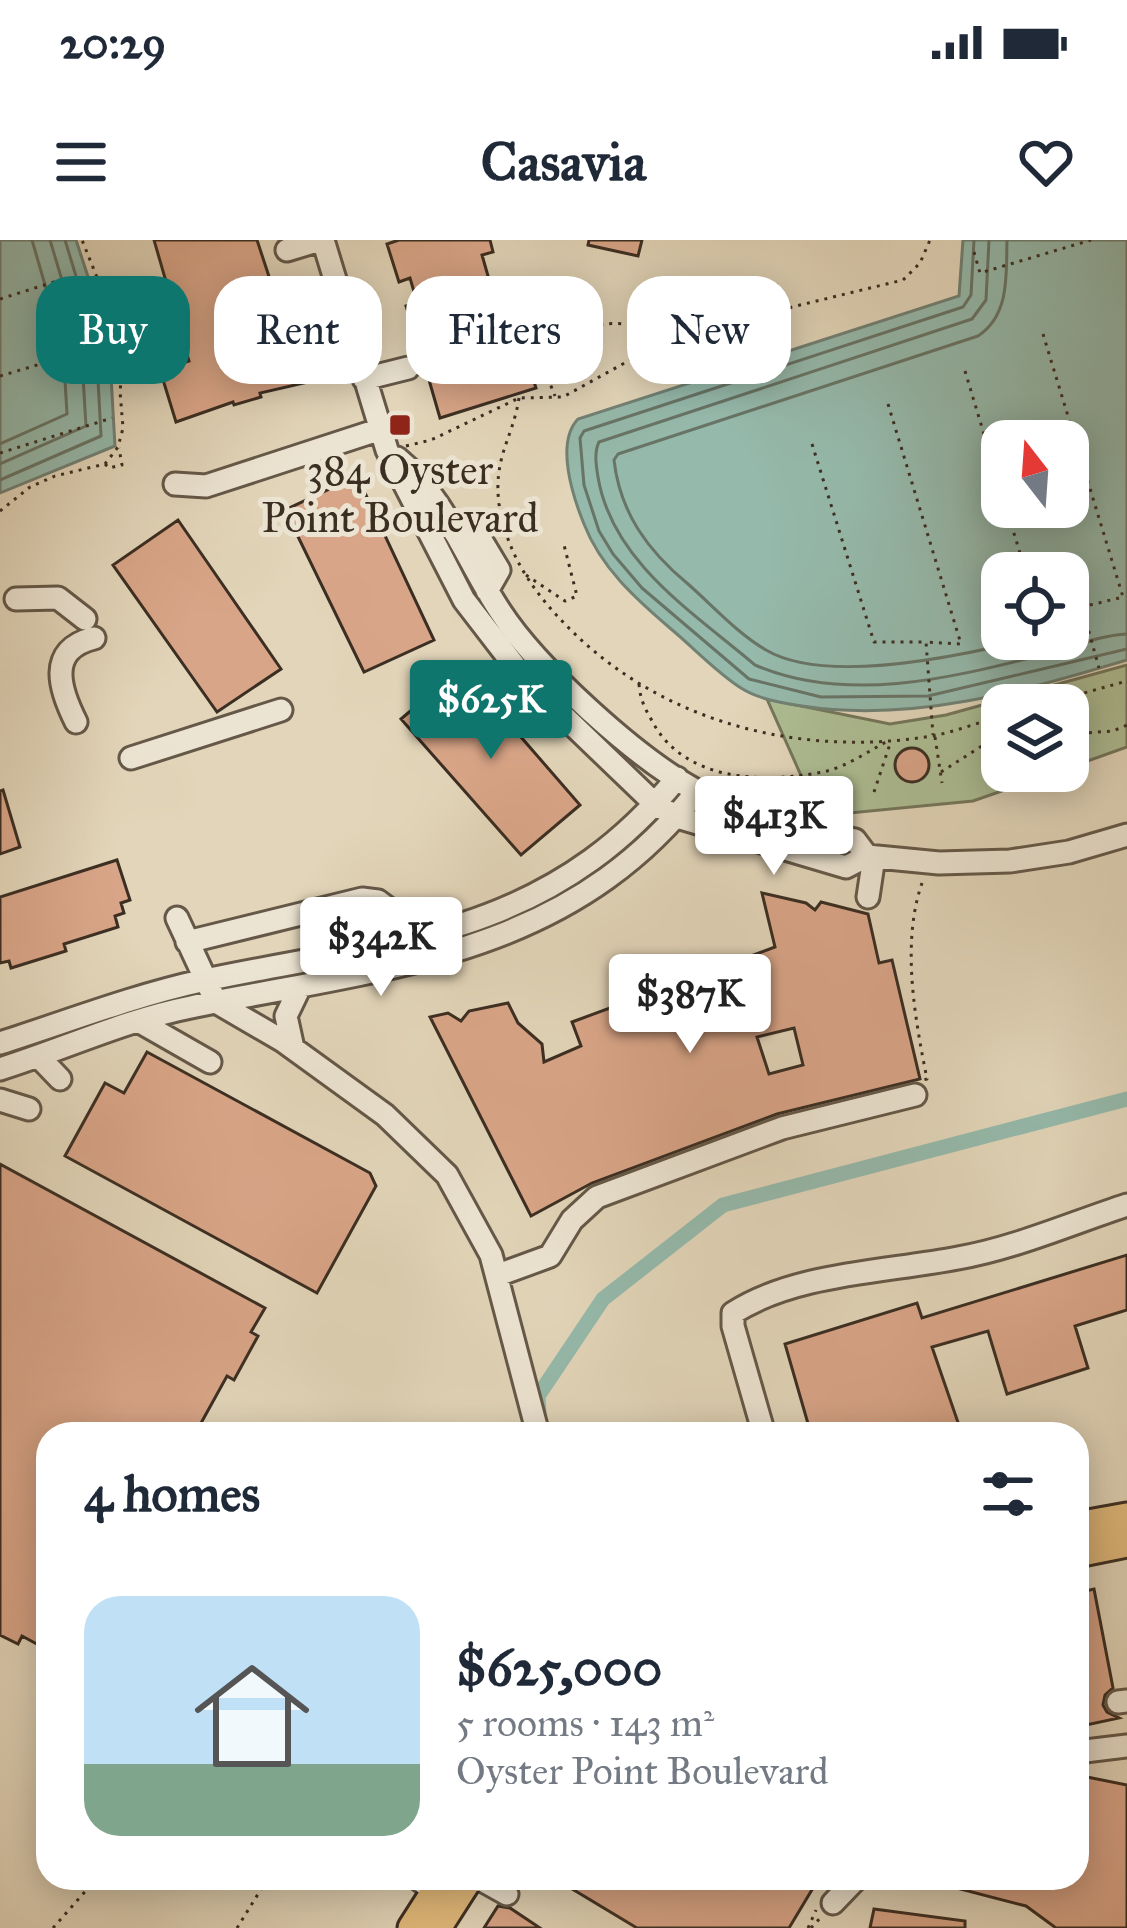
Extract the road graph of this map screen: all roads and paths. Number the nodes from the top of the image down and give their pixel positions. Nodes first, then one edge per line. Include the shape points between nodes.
1 (82, 240) edge
2 (322, 240) edge
3 (930, 240) edge
4 (1091, 240) edge
5 (287, 250) dead end
6 (974, 252) dead end
7 (96, 276) edge
8 (333, 276) edge
9 (36, 287) edge
10 (0, 298) edge
11 (791, 309) edge
12 (1043, 334) dead end
13 (627, 363) edge
14 (36, 365) edge
15 (964, 370) dead end
16 (0, 376) edge
17 (123, 384) edge
18 (366, 384) edge
19 (550, 384) edge
20 (518, 398) junction
21 (556, 398) junction
22 (888, 404) dead end
23 (112, 418) dead end
24 (981, 425) edge
25 (428, 431) dead end
26 (384, 440) junction
27 (431, 440) junction
28 (812, 444) dead end
29 (118, 447) junction
30 (0, 453) edge
31 (105, 464) junction
32 (175, 484) dead end
33 (0, 511) edge
34 (564, 544) dead end
35 (525, 574) junction
36 (16, 599) dead end
37 (1089, 605) edge
38 (494, 622) junction
39 (1089, 632) edge
40 (926, 642) junction
41 (1099, 668) dead end
42 (1127, 681) edge
43 (639, 682) junction
44 (1089, 692) edge
45 (281, 710) dead end
46 (981, 721) edge
47 (76, 722) dead end
48 (1127, 725) edge
49 (1089, 733) edge
50 (934, 735) junction
51 (892, 740) junction
52 (981, 746) edge
53 (131, 758) dead end
54 (940, 772) junction
55 (677, 778) junction
56 (942, 783) dead end
57 (698, 791) junction
58 (874, 793) dead end
59 (655, 803) junction
60 (677, 818) junction
61 (1127, 835) edge
62 (870, 857) junction
63 (340, 880) dead end
64 (922, 884) dead end
65 (868, 897) dead end
66 (346, 903) junction
67 (177, 918) dead end
68 (187, 942) junction
69 (394, 943) junction
70 (204, 981) junction
71 (299, 989) junction
72 (216, 1002) junction
73 (140, 1022) junction
74 (0, 1043) edge
75 (292, 1048) junction
76 (38, 1056) junction
77 (210, 1062) dead end
78 (0, 1069) edge
79 (60, 1079) dead end
80 (915, 1095) joint
81 (0, 1100) edge
82 (29, 1109) dead end
83 (1127, 1205) edge
84 (498, 1275) junction
85 (535, 1422) edge
86 (761, 1422) edge
87 (1127, 1516) edge
88 (1089, 1524) edge
89 (1120, 1546) edge
90 (1089, 1550) edge
91 (1127, 1746) edge
92 (1089, 1751) edge
93 (86, 1890) edge
94 (261, 1890) edge
95 (440, 1890) edge
96 (446, 1890) edge
97 (499, 1890) edge
98 (845, 1890) edge
99 (506, 1894) dead end
100 (833, 1904) dead end
101 (53, 1928) edge
102 (237, 1928) edge
103 (412, 1928) edge
104 (437, 1928) edge

1 - 7 path
2 - 5 street
2 - 8 street
3 - 11 path via 903,280
4 - 6 path via 980,274
9 - 10 path
12 - 37 path via 1123,597
13 - 21 path
14 - 16 path
15 - 24 path
17 - 29 path
18 - 26 street
19 - 21 path
20 - 21 path
20 - 27 path
20 - 35 path via 498,487
22 - 40 path via 961,644
23 - 30 path
25 - 27 path
26 - 27 path
26 - 32 street via 206,486
26 - 38 street via 454,533 487,591
26 - 38 street via 464,600
28 - 40 path via 874,642
29 - 31 path
29 - 31 path via 122,465
31 - 33 path via 55,476
34 - 35 path via 577,596 565,601
35 - 43 path via 579,639
36 - 47 street via 58,598 90,629 61,666 61,693
38 - 55 street
38 - 59 street via 524,678
39 - 41 path
40 - 50 path
42 - 44 path
43 - 51 path via 710,719 768,736
43 - 51 path via 659,737 727,776 832,770
45 - 53 street
46 - 50 path
48 - 49 path
50 - 51 path
50 - 54 path
51 - 58 path
52 - 54 path
54 - 56 path
55 - 57 street
55 - 59 street
57 - 60 street
57 - 62 street via 779,823 855,840
59 - 60 street
59 - 69 street via 544,890 494,916
60 - 62 street via 846,866
60 - 71 street via 616,873 537,921 467,949
61 - 62 street via 1010,861
62 - 65 street
63 - 66 street
64 - 80 path via 914,1003 927,1079 913,1083
66 - 68 street via 303,902
66 - 69 street via 378,901
67 - 68 street
68 - 70 street
69 - 70 street
70 - 72 street
70 - 74 street
71 - 72 street
71 - 75 street via 286,1016
72 - 73 street
72 - 75 street
73 - 76 street
73 - 77 street
75 - 84 street via 427,1153 464,1199
76 - 78 street
76 - 79 street
80 - 84 street via 782,1128 613,1190 583,1207 550,1256
81 - 82 street
83 - 86 street via 963,1258 842,1275 749,1302 733,1313 733,1326
84 - 85 street
87 - 88 main road
89 - 90 main road
91 - 92 street
93 - 101 path
94 - 102 path
95 - 103 main road
96 - 104 main road
97 - 99 street
98 - 100 street

